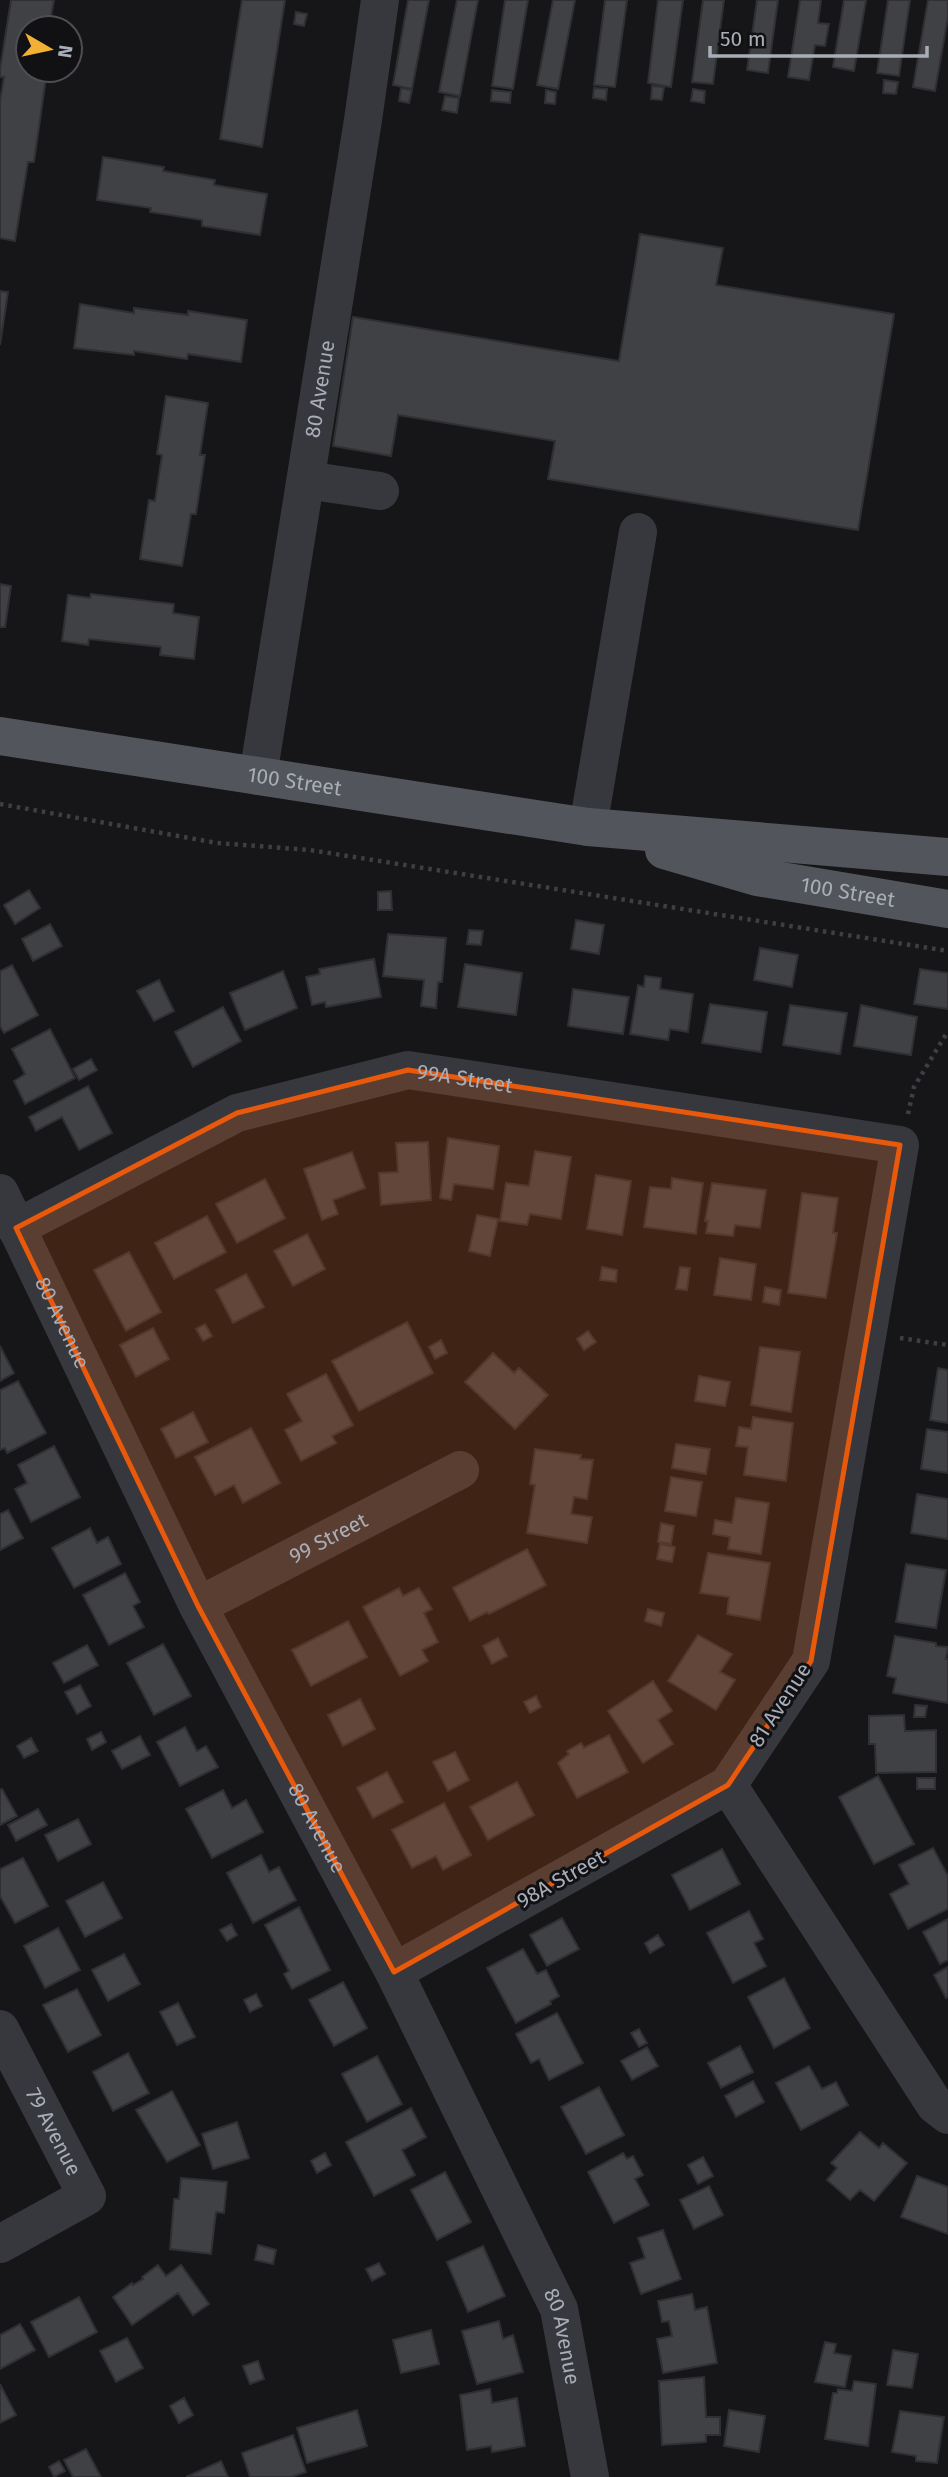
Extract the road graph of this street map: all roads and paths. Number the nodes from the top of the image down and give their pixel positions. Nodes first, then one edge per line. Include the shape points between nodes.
1 (380, 0) edge
2 (306, 480) junction
3 (380, 491) dead end
4 (638, 532) dead end
5 (0, 736) edge
6 (258, 776) junction
7 (0, 804) edge
8 (588, 827) junction
9 (948, 857) edge
10 (948, 909) edge
11 (948, 951) edge
12 (948, 1031) edge
13 (900, 1145) junction
14 (0, 1193) edge
15 (16, 1228) junction
16 (867, 1333) junction
17 (948, 1345) edge
18 (460, 1470) dead end
19 (198, 1606) junction
20 (728, 1785) junction
21 (394, 1972) junction
22 (0, 2029) edge
23 (948, 2115) edge
24 (0, 2244) edge
25 (590, 2477) edge

1 - 2 street, 80 Avenue
2 - 3 street
2 - 6 street, 80 Avenue
4 - 8 street
5 - 6 main road, 100 Street
6 - 8 main road, 100 Street
7 - 11 path via 217,843 310,850
8 - 9 main road, 100 Street
8 - 10 main road, 100 Street via 757,877
12 - 13 path via 914,1087
13 - 15 street, 99A Street via 408,1070 237,1113
13 - 16 street, 81 Avenue
14 - 15 street, 80 Avenue
15 - 19 street, 80 Avenue
16 - 17 path
16 - 20 street, 81 Avenue via 811,1661
18 - 19 street, 99 Street
19 - 21 street, 80 Avenue
20 - 21 street, 98A Street
20 - 23 street via 935,2105
21 - 25 street, 80 Avenue via 559,2309
22 - 24 street, 79 Avenue via 87,2196

